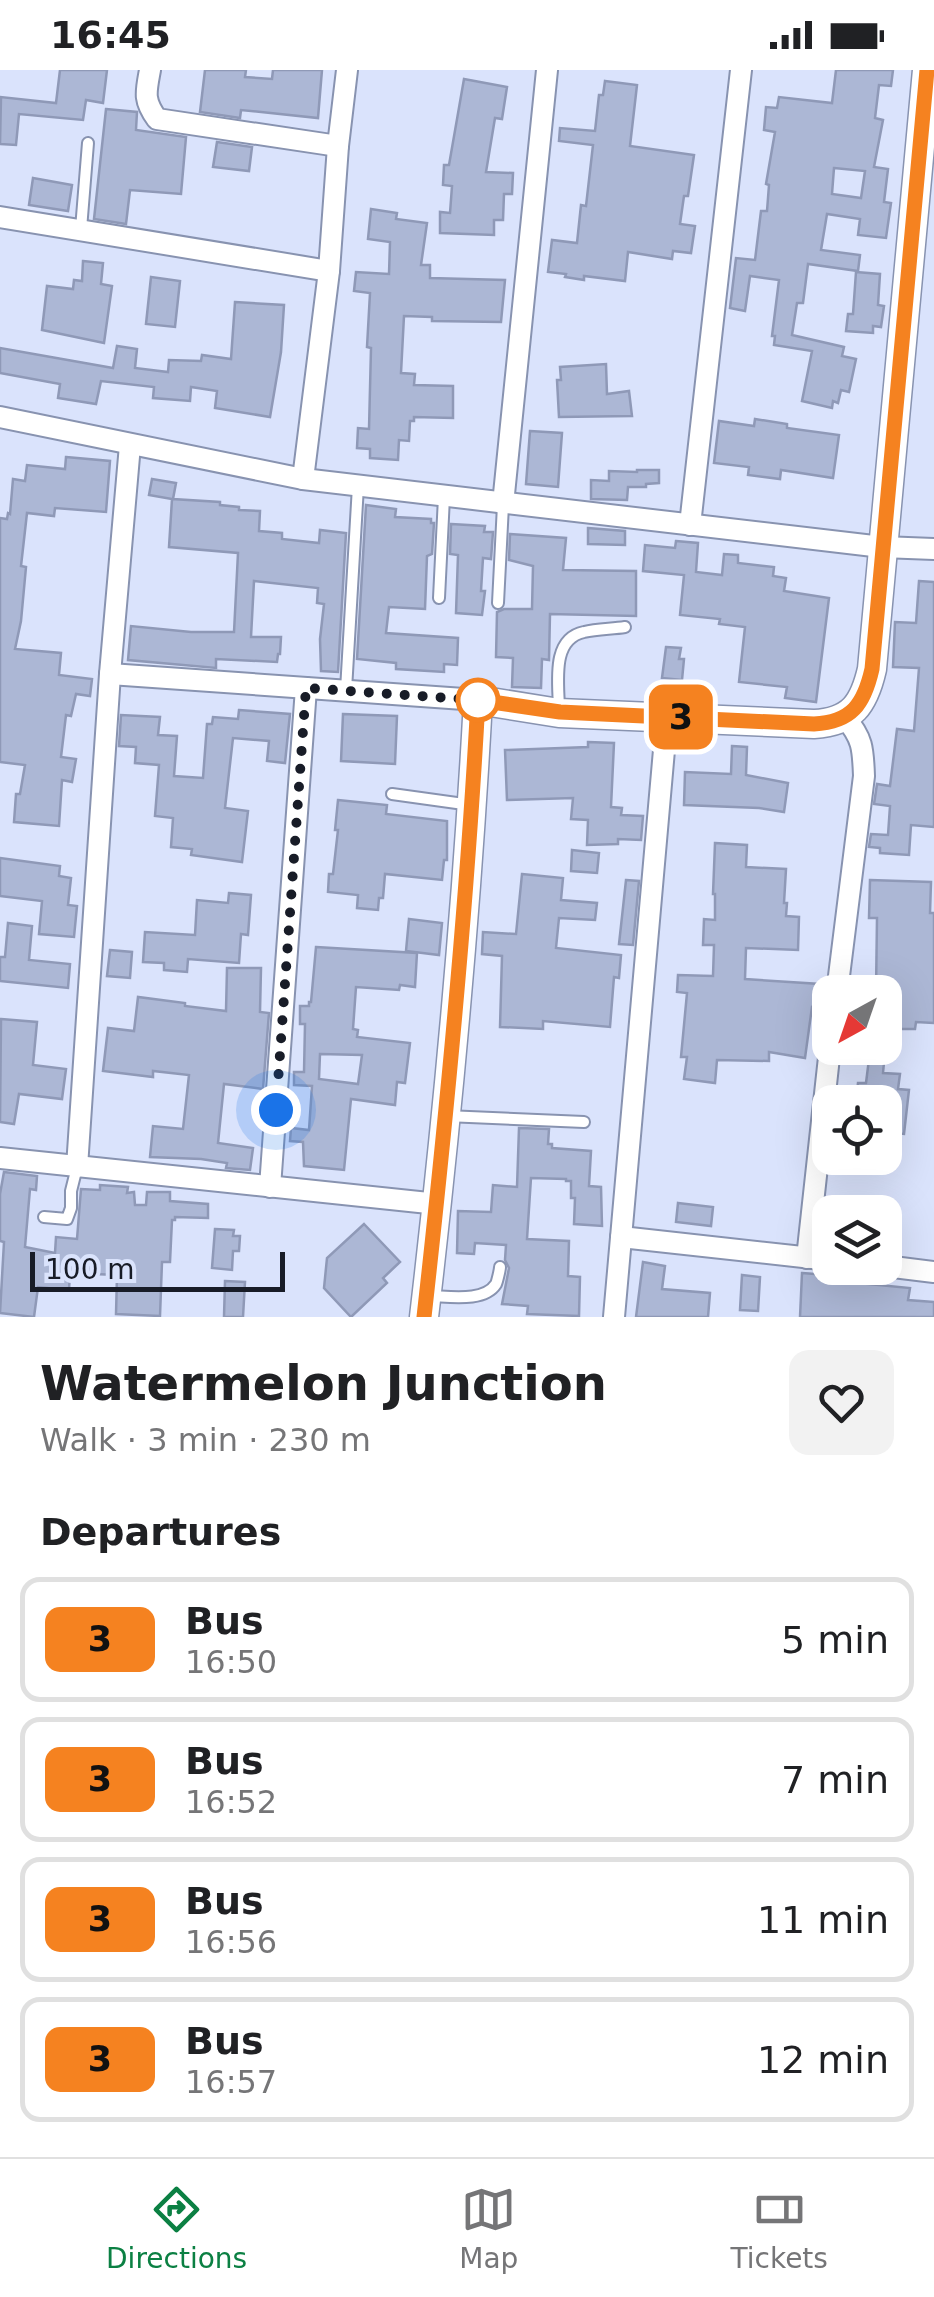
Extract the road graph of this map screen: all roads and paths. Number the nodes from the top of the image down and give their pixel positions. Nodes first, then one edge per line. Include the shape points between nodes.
1 (150, 70) edge
2 (348, 70) edge
3 (547, 70) edge
4 (741, 70) edge
5 (927, 70) edge
6 (88, 143) dead end
7 (338, 146) junction
8 (0, 217) edge
9 (81, 230) junction
10 (329, 271) junction
11 (0, 417) edge
12 (130, 445) junction
13 (303, 480) junction
14 (358, 486) junction
15 (444, 497) junction
16 (503, 504) junction
17 (690, 525) junction
18 (882, 547) junction
19 (934, 549) edge
20 (438, 598) dead end
21 (498, 604) dead end
22 (625, 627) dead end
23 (110, 674) junction
24 (306, 688) junction
25 (346, 690) junction
26 (478, 700) junction
27 (560, 712) junction
28 (667, 716) junction
29 (845, 718) junction
30 (392, 794) dead end
31 (472, 805) junction
32 (839, 975) edge
33 (828, 1065) edge
34 (445, 1116) junction
35 (584, 1122) dead end
36 (0, 1158) edge
37 (77, 1167) junction
38 (270, 1187) junction
39 (438, 1204) junction
40 (44, 1217) dead end
41 (620, 1237) junction
42 (807, 1258) junction
43 (812, 1258) edge
44 (500, 1267) dead end
45 (902, 1268) edge
46 (934, 1272) edge
47 (426, 1306) edge
48 (614, 1317) edge

1 - 7 street via 145,96 156,119
2 - 7 street
3 - 16 street
4 - 17 street
5 - 18 street
6 - 9 lane
7 - 10 street
8 - 9 street
9 - 10 street
10 - 13 street
11 - 12 street
12 - 13 street
12 - 23 street
13 - 14 street
14 - 15 street
14 - 25 lane
15 - 16 street
15 - 20 lane
16 - 17 street
16 - 21 lane
17 - 18 street
18 - 19 street
18 - 29 street via 868,688
22 - 27 lane via 581,632 566,642
23 - 24 street
23 - 37 street
24 - 25 street
24 - 38 street
25 - 26 street
26 - 27 street
26 - 31 street
27 - 28 street
28 - 29 street via 814,724
28 - 41 street
29 - 32 street via 863,749 864,776
30 - 31 lane
31 - 34 street
33 - 42 street
34 - 35 lane
34 - 39 street
36 - 37 street
37 - 38 street
37 - 40 lane via 67,1219
38 - 39 street
39 - 47 street
41 - 42 street
41 - 48 street
42 - 43 street
44 - 47 lane via 492,1289
45 - 46 street

